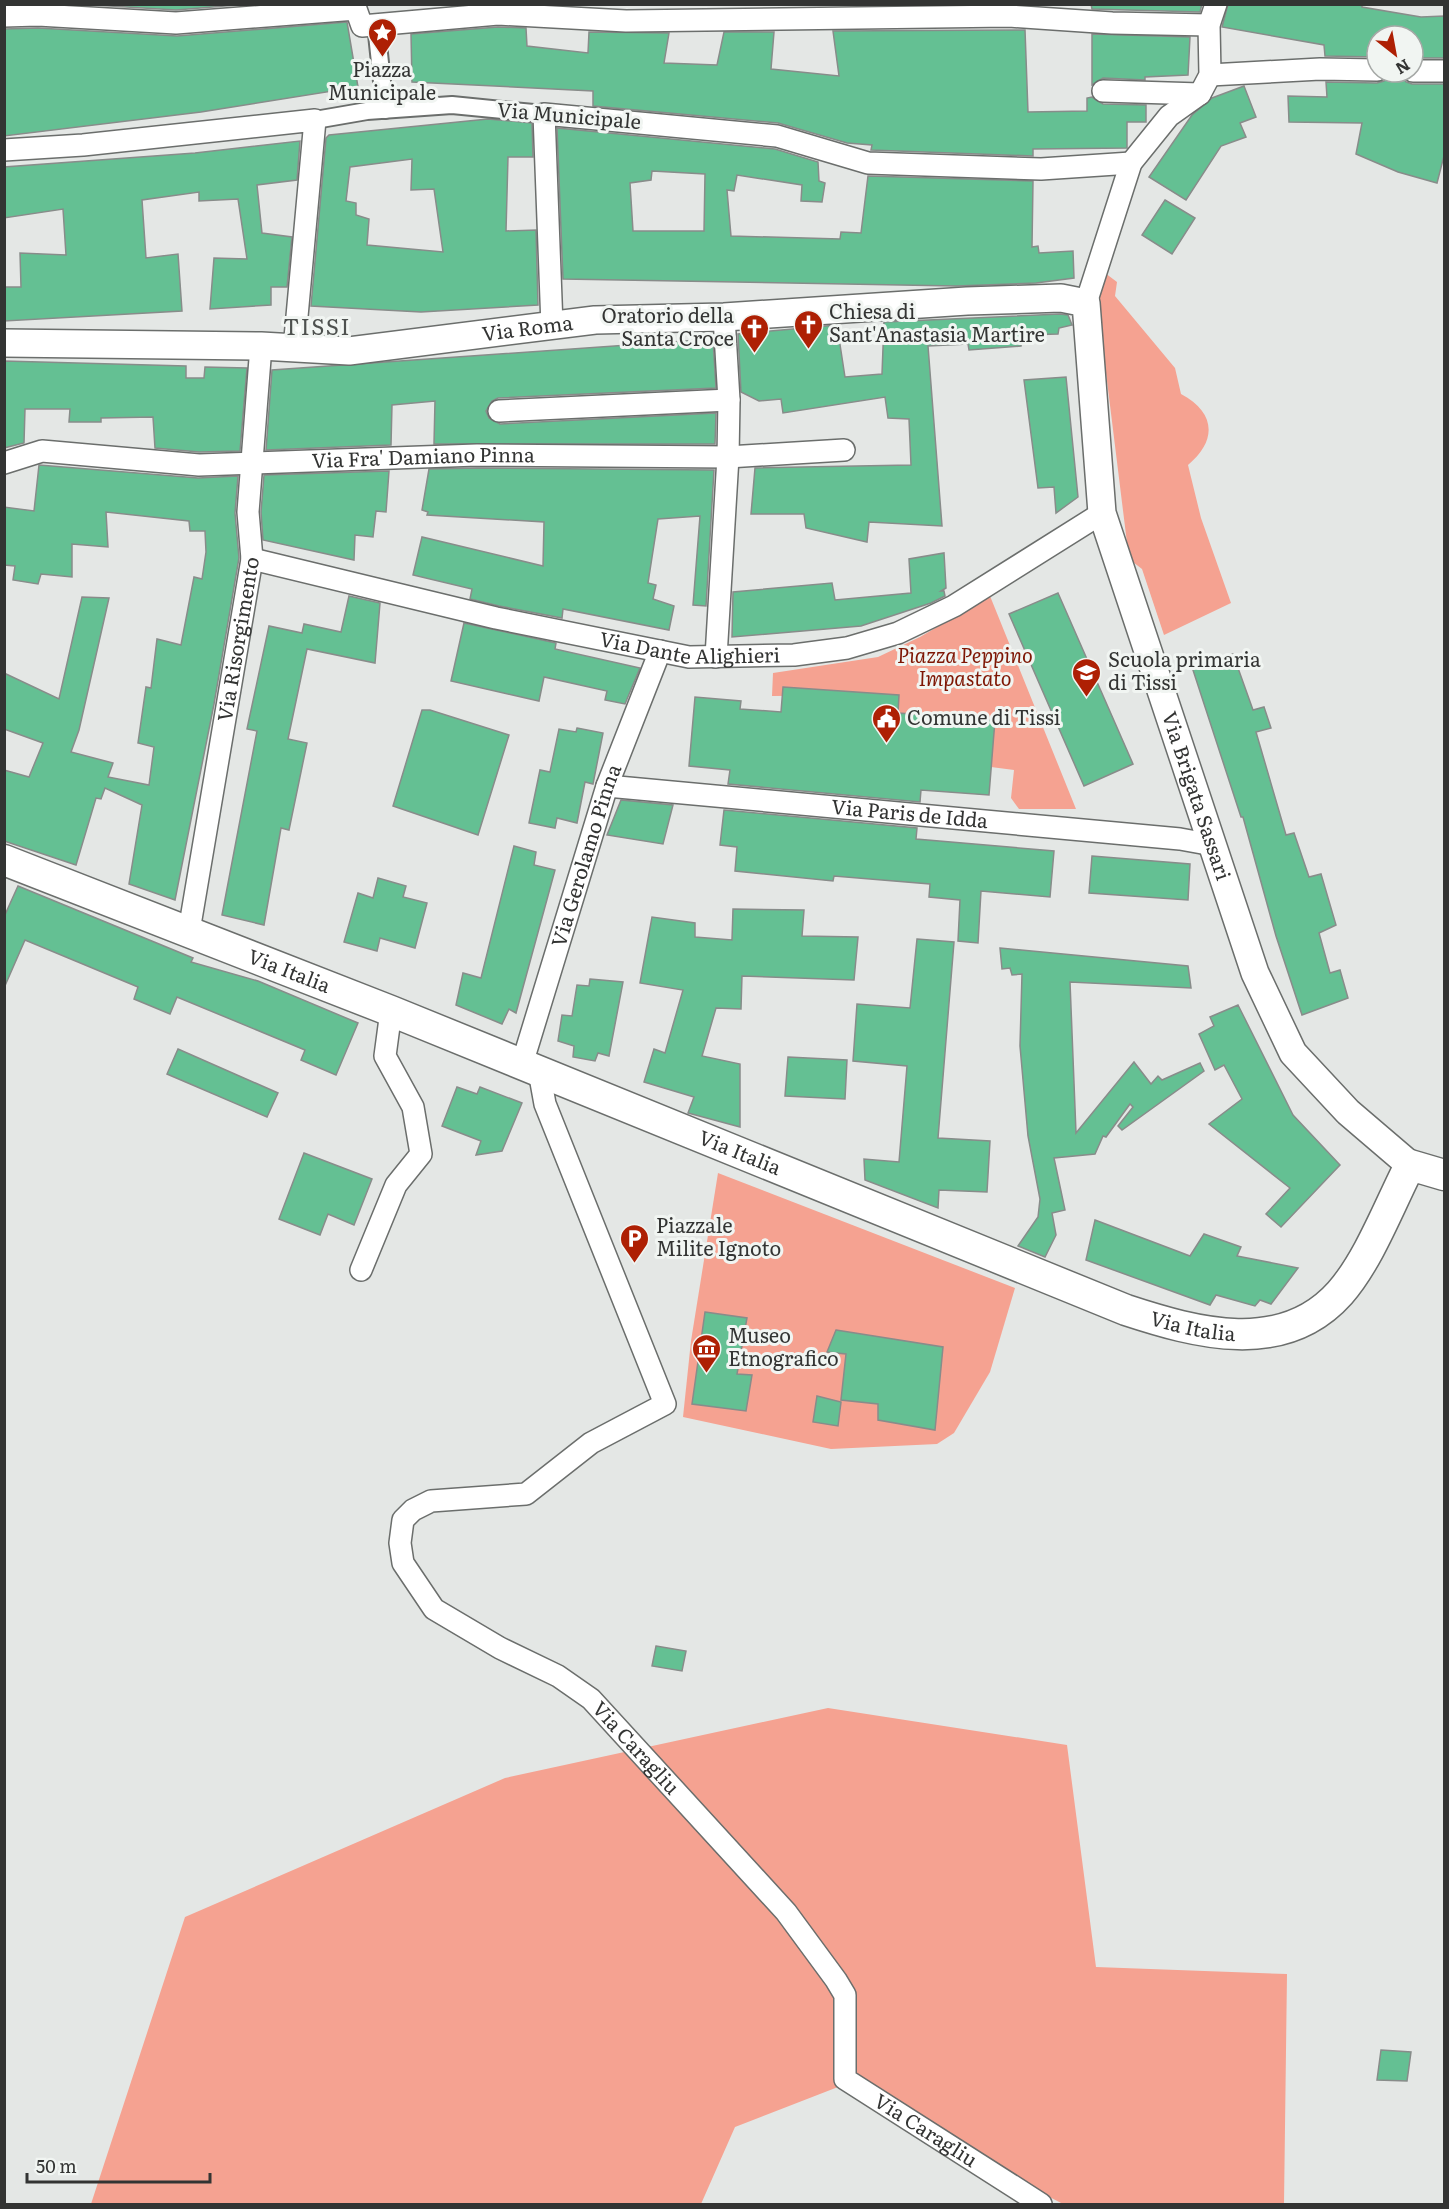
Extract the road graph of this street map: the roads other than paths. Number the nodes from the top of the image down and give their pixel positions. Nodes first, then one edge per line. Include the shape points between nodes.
1 (1216, 4) edge
2 (356, 7) edge
3 (4, 16) edge
4 (376, 25) junction
5 (1209, 25) junction
6 (1365, 70) edge
7 (1425, 71) edge
8 (1444, 71) edge
9 (1210, 75) junction
10 (1103, 91) dead end
11 (1200, 94) junction
12 (385, 110) junction
13 (544, 114) junction
14 (315, 120) junction
15 (4, 150) edge
16 (1131, 164) junction
17 (1086, 303) junction
18 (724, 317) junction
19 (552, 326) junction
20 (4, 343) edge
21 (261, 346) junction
22 (294, 349) junction
23 (729, 400) junction
24 (499, 411) dead end
25 (844, 450) dead end
26 (728, 457) junction
27 (251, 462) junction
28 (4, 463) edge
29 (1102, 513) junction
30 (252, 559) junction
31 (660, 651) junction
32 (716, 657) junction
33 (607, 786) junction
34 (1213, 845) junction
35 (4, 860) edge
36 (189, 931) junction
37 (391, 1011) junction
38 (531, 1068) junction
39 (1410, 1165) junction
40 (1444, 1175) edge
41 (361, 1270) dead end
42 (1041, 2205) edge

1 - 5 street
2 - 3 street via 176,22
2 - 4 street via 362,26
4 - 5 street via 498,14 626,21 1009,16
4 - 12 street
5 - 9 street
6 - 9 street
7 - 8 street
9 - 11 street
10 - 11 street
11 - 16 street via 1169,116
12 - 13 street, Via Municipale via 453,105
12 - 14 street, Via Municipale
13 - 16 street, Via Municipale via 777,136 868,164 1041,169
13 - 19 street
14 - 15 street, Via Municipale
14 - 22 street
16 - 17 street
17 - 18 street, Via Roma via 1061,298 967,301
17 - 29 street, Via Brigata Sassari
18 - 19 street, Via Roma via 595,320
18 - 23 street
19 - 22 street, Via Roma via 349,351
20 - 21 street, Via Roma
21 - 22 street, Via Roma
21 - 27 street, Via Risorgimento
23 - 24 street
23 - 26 street
25 - 26 street, Via Fra' Damiano Pinna
26 - 27 street, Via Fra' Damiano Pinna via 477,455
26 - 32 street
27 - 28 street, Via Fra' Damiano Pinna via 199,465 42,451
27 - 30 street, Via Risorgimento via 248,512
29 - 32 street, Via Dante Alighieri via 954,606 898,633 847,648 794,655
29 - 34 street, Via Brigata Sassari
30 - 31 street, Via Dante Alighieri via 496,618
30 - 36 street, Via Risorgimento
31 - 32 street, Via Dante Alighieri
31 - 33 street, Via Gerolamo Pinna
33 - 34 street, Via Paris de Idda
33 - 38 street, Via Gerolamo Pinna
34 - 39 street, Via Brigata Sassari via 1255,973 1293,1053 1348,1112
35 - 36 main road, Via Italia
36 - 37 main road, Via Italia
37 - 38 main road, Via Italia
37 - 41 street via 385,1056 413,1107 421,1154 396,1185
38 - 39 main road, Via Italia via 1126,1310 1181,1328 1235,1335 1281,1331 1316,1316 1340,1293 1359,1266
38 - 42 street, Via Caragliu via 665,1404 591,1443 526,1494 431,1501 413,1510 403,1520 403,1563 434,1609 558,1676 591,1699 786,1912 845,1995 845,2079
39 - 40 main road, Via Brigata Sassari

